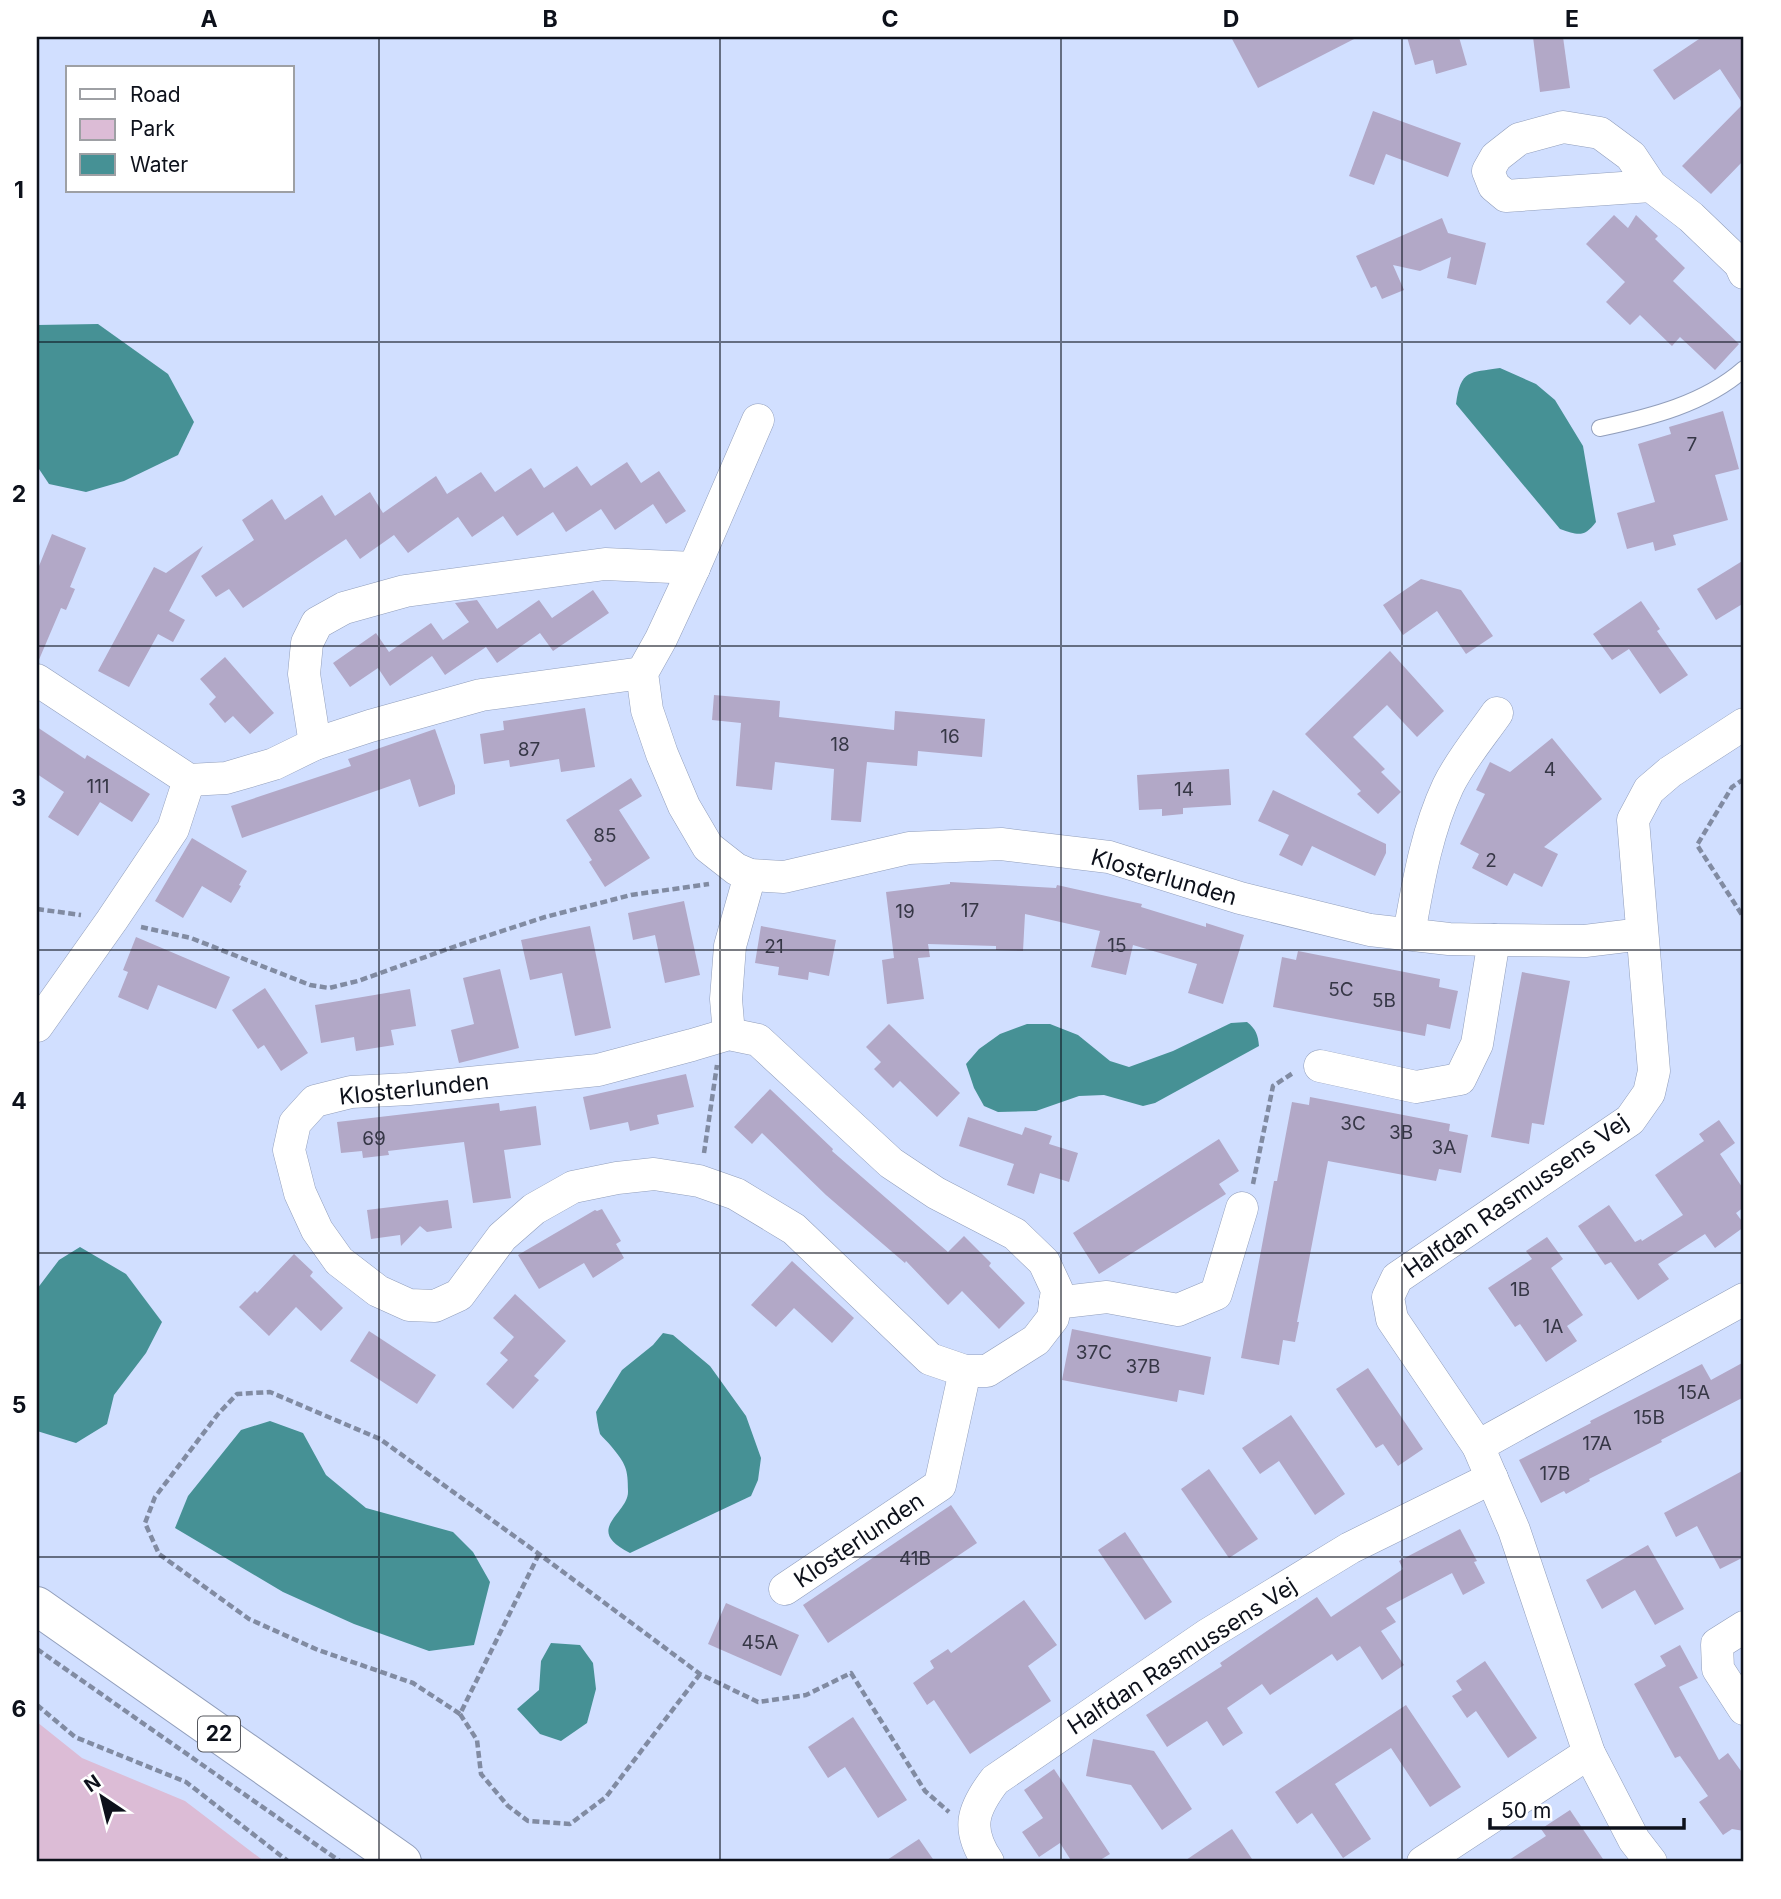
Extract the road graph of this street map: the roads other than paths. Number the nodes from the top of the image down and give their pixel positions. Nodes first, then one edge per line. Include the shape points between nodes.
1 (1651, 186) dead end
2 (1744, 273) edge
3 (1744, 369) edge
4 (758, 420) dead end
5 (1601, 428) dead end
6 (694, 568) junction
7 (642, 673) junction
8 (37, 680) edge
9 (1497, 713) dead end
10 (1744, 724) edge
11 (315, 744) junction
12 (189, 780) junction
13 (750, 875) junction
14 (1409, 934) junction
15 (1643, 934) junction
16 (1494, 940) junction
17 (37, 1026) edge
18 (729, 1034) junction
19 (1320, 1066) road end
20 (1242, 1208) road end
21 (1744, 1299) edge
22 (1055, 1303) junction
23 (965, 1371) junction
24 (1478, 1447) junction
25 (1492, 1478) junction
26 (785, 1589) dead end
27 (37, 1606) edge
28 (1744, 1627) edge
29 (1744, 1709) edge
30 (1589, 1753) junction
31 (402, 1862) edge
32 (988, 1862) edge
33 (1423, 1862) edge
34 (1651, 1862) edge

1 - 2 street via 1691,217
3 - 5 lane via 1698,399
4 - 6 street
6 - 7 street
6 - 11 street via 605,564 405,591 344,608 317,623 307,643 304,674
7 - 11 street via 481,695
7 - 13 street, Klosterlunden via 647,710 684,806 708,847
8 - 12 street
9 - 14 street via 1449,784 1422,863
10 - 15 street, Halfdan Rasmussens Vej via 1649,790 1633,820
11 - 12 street via 274,764 226,778
12 - 17 street via 173,829
13 - 14 street, Klosterlunden via 784,877 909,848 1001,844 1109,857 1240,898 1370,930
13 - 18 street via 730,946
14 - 16 street, Klosterlunden
15 - 16 street, Klosterlunden via 1585,941
15 - 24 street, Halfdan Rasmussens Vej via 1654,1071 1649,1093 1630,1121 1397,1278 1388,1297 1392,1319
16 - 19 street via 1477,1044 1460,1079 1416,1087
18 - 22 street via 758,1040 891,1163 936,1193 1015,1234 1044,1262 1057,1290
18 - 23 street, Klosterlunden via 598,1070 351,1092 315,1101 295,1123 289,1150 300,1193 317,1230 340,1261 378,1290 409,1306 435,1306 459,1295 502,1237 534,1209 573,1187 654,1174 699,1181 736,1194 794,1229 930,1359
20 - 22 street via 1216,1294 1178,1310 1107,1297
21 - 24 street
22 - 23 street via 1053,1318 1036,1340 988,1371
23 - 26 street, Klosterlunden via 940,1485
24 - 25 street, Halfdan Rasmussens Vej
25 - 30 street, Halfdan Rasmussens Vej
25 - 32 street, Halfdan Rasmussens Vej via 1350,1548 1207,1635 995,1780 980,1800 974,1819 979,1848
27 - 31 main road, 22
28 - 29 street via 1717,1644 1718,1669
30 - 33 street
30 - 34 street, Halfdan Rasmussens Vej via 1634,1840

